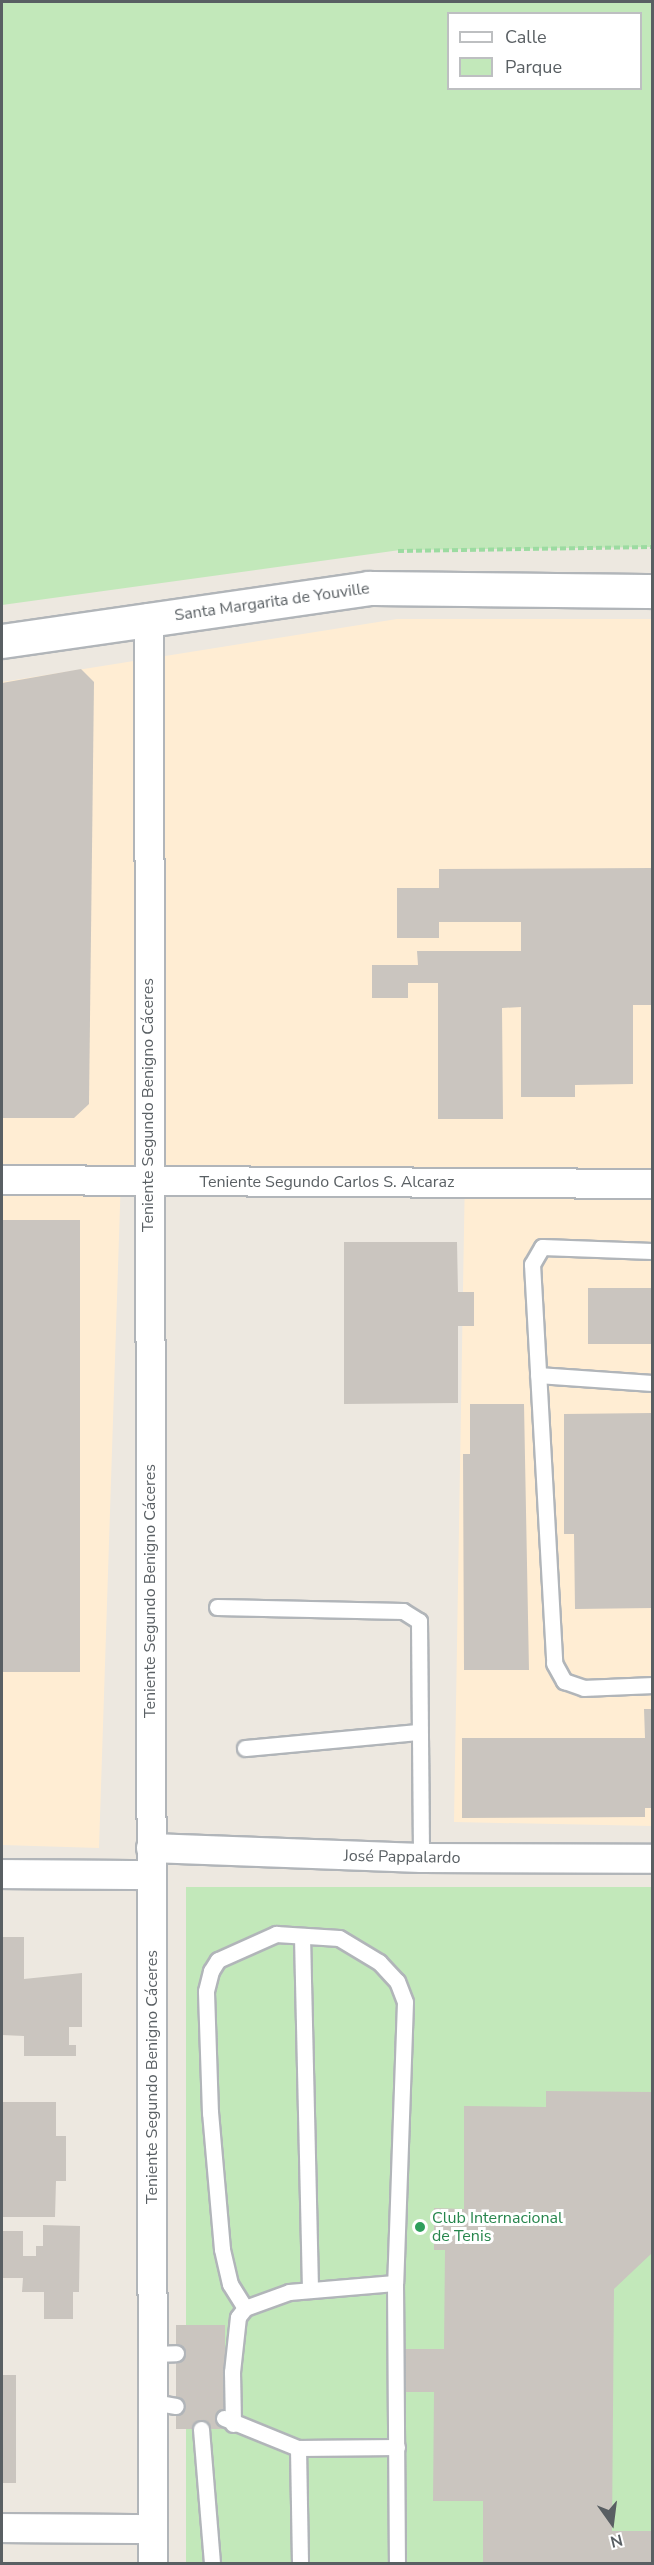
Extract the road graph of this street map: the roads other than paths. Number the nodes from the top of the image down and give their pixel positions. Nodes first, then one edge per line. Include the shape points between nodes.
1 (652, 591) edge
2 (149, 618) junction
3 (2, 641) edge
4 (2, 1180) edge
5 (148, 1182) junction
6 (652, 1184) edge
7 (652, 1251) edge
8 (538, 1375) junction
9 (652, 1383) edge
10 (217, 1607) dead end
11 (652, 1685) edge
12 (418, 1732) junction
13 (245, 1748) dead end
14 (421, 1858) junction
15 (652, 1859) edge
16 (151, 1861) junction
17 (2, 1874) edge
18 (302, 1936) junction
19 (395, 2283) junction
20 (310, 2289) junction
21 (245, 2308) junction
22 (201, 2429) dead end
23 (397, 2447) junction
24 (298, 2448) junction
25 (2, 2528) edge
26 (153, 2529) junction
27 (153, 2564) edge
28 (212, 2564) edge
29 (300, 2564) edge
30 (397, 2564) edge

1 - 2 street, Santa Margarita de Youville via 368,588
2 - 3 street, Santa Margarita de Youville
2 - 5 street, Teniente Segundo Benigno Cáceres
4 - 5 street, Teniente Segundo Carlos S. Alcaraz
5 - 6 street, Teniente Segundo Carlos S. Alcaraz
5 - 16 street, Teniente Segundo Benigno Cáceres
7 - 8 lane via 542,1247 532,1264
8 - 9 lane
8 - 11 lane via 554,1663 564,1681 584,1688
10 - 12 lane via 414,1616 420,1635
12 - 13 lane
12 - 14 lane
14 - 15 street, José Pappalardo
14 - 16 street, José Pappalardo
16 - 17 street, José Pappalardo
16 - 26 street, Teniente Segundo Benigno Cáceres via 164,2354 164,2404
18 - 19 lane via 358,1945 397,1981 405,2002
18 - 20 lane
18 - 21 lane via 276,1935 218,1960 206,1991 222,2249 233,2290
19 - 20 lane
19 - 23 lane
20 - 21 lane via 257,2300
21 - 24 lane via 238,2317 230,2353 228,2421
22 - 28 lane
23 - 24 lane
23 - 30 lane
24 - 29 lane
25 - 26 street
26 - 27 street, Teniente Segundo Benigno Cáceres

